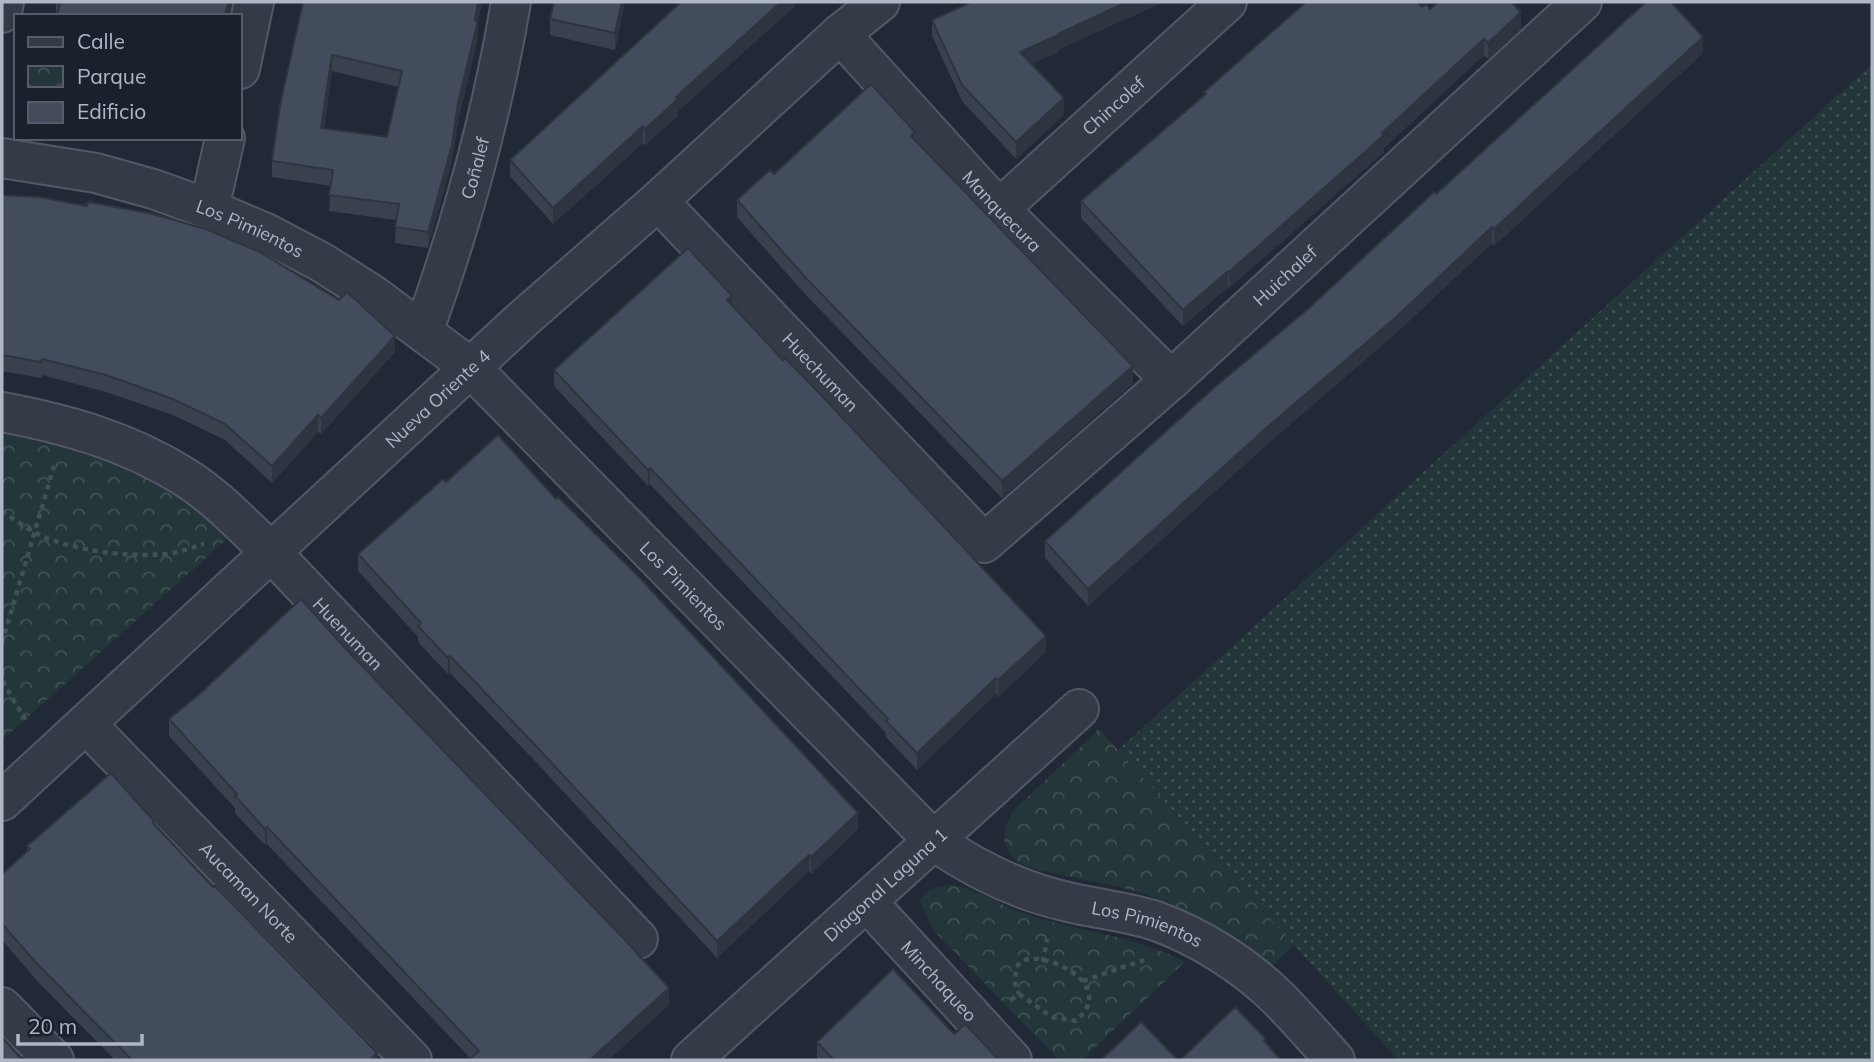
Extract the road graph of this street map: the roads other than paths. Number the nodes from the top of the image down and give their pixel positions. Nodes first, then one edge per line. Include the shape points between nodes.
1 (5, 2) edge
2 (254, 2) edge
3 (511, 2) edge
4 (880, 2) edge
5 (1227, 2) edge
6 (1582, 2) edge
7 (2, 13) edge
8 (840, 34) junction
9 (242, 59) edge
10 (225, 140) edge
11 (2, 158) edge
12 (658, 201) junction
13 (209, 209) junction
14 (999, 209) junction
15 (423, 332) junction
16 (470, 367) junction
17 (1171, 380) junction
18 (2, 412) edge
19 (984, 543) joint
20 (265, 560) junction
21 (1079, 709) dead end
22 (86, 724) junction
23 (2, 801) edge
24 (934, 841) junction
25 (867, 902) junction
26 (638, 939) dead end
27 (2, 1007) edge
28 (709, 1055) edge
29 (54, 1060) edge
30 (412, 1060) edge
31 (1012, 1060) edge
32 (1335, 1060) edge

1 - 7 street
2 - 9 street
3 - 15 street, Coñalef via 480,151
4 - 8 street, Nueva Oriente 4
5 - 14 street, Chincolef
6 - 17 street, Huichalef
8 - 12 street, Nueva Oriente 4
8 - 14 street, Manquecura
10 - 13 street
11 - 13 street, Los Pimientos via 96,173
12 - 16 street, Nueva Oriente 4
12 - 19 street, Huechuman
13 - 15 street, Los Pimientos via 321,262
14 - 17 street, Manquecura
15 - 16 street, Los Pimientos
16 - 20 street, Nueva Oriente 4
16 - 24 street, Los Pimientos
17 - 19 street, Huichalef
18 - 20 street, Huenuman via 114,441 183,476 212,497
20 - 22 street, Nueva Oriente 4
20 - 26 street, Huenuman
21 - 24 street, Diagonal Laguna 1
22 - 23 street, Nueva Oriente 4
22 - 30 street, Aucaman Norte
24 - 25 street, Diagonal Laguna 1
24 - 32 street, Los Pimientos via 979,870 1026,891 1127,912 1213,948 1276,996
25 - 28 street, Diagonal Laguna 1
25 - 31 street, Minchaqueo
27 - 29 street

